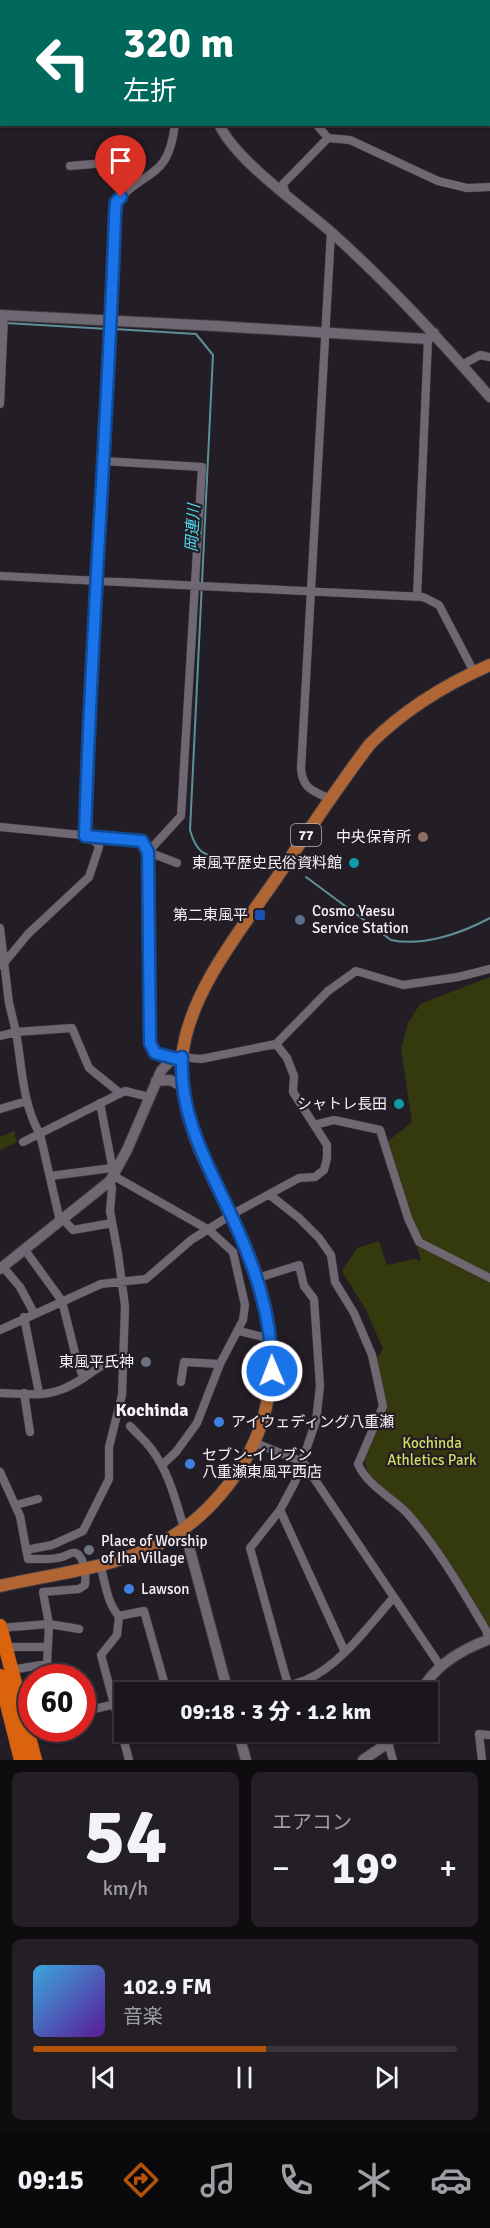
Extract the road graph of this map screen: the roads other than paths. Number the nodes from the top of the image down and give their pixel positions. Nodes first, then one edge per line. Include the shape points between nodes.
1 (175, 126) edge
2 (220, 126) edge
3 (318, 126) edge
4 (328, 138) junction
5 (70, 166) dead end
6 (490, 187) edge
7 (131, 188) junction
8 (286, 195) junction
9 (331, 232) junction
10 (2, 315) edge
11 (112, 320) junction
12 (326, 332) junction
13 (431, 336) junction
14 (490, 357) edge
15 (462, 365) junction
16 (490, 397) edge
17 (0, 404) edge
18 (103, 461) junction
19 (0, 576) edge
20 (95, 581) junction
21 (195, 586) junction
22 (311, 591) junction
23 (417, 596) junction
24 (490, 665) edge
25 (474, 672) junction
26 (330, 799) junction
27 (0, 827) edge
28 (85, 836) junction
29 (148, 852) junction
30 (177, 863) dead end
31 (0, 928) edge
32 (2, 964) edge
33 (490, 969) edge
34 (0, 1036) edge
35 (276, 1044) junction
36 (179, 1058) junction
37 (156, 1081) junction
38 (182, 1086) junction
39 (120, 1093) junction
40 (149, 1096) junction
41 (27, 1101) junction
42 (100, 1103) junction
43 (0, 1109) edge
44 (314, 1125) junction
45 (40, 1134) junction
46 (23, 1142) dead end
47 (112, 1175) junction
48 (50, 1176) junction
49 (270, 1195) junction
50 (231, 1215) junction
51 (61, 1220) junction
52 (112, 1223) junction
53 (209, 1230) junction
54 (25, 1250) junction
55 (1, 1268) edge
56 (258, 1278) junction
57 (490, 1278) edge
58 (122, 1282) junction
59 (62, 1301) junction
60 (34, 1313) junction
61 (24, 1317) junction
62 (0, 1330) edge
63 (239, 1331) junction
64 (271, 1339) junction
65 (124, 1357) junction
66 (220, 1364) junction
67 (84, 1378) junction
68 (181, 1382) dead end
69 (0, 1393) edge
70 (24, 1393) junction
71 (39, 1393) junction
72 (130, 1426) dead end
73 (30, 1432) dead end
74 (255, 1443) junction
75 (303, 1462) junction
76 (162, 1465) junction
77 (0, 1472) edge
78 (38, 1499) dead end
79 (16, 1505) junction
80 (280, 1510) junction
81 (183, 1528) junction
82 (26, 1550) junction
83 (100, 1564) junction
84 (84, 1569) junction
85 (0, 1586) edge
86 (394, 1597) junction
87 (119, 1616) junction
88 (50, 1624) junction
89 (0, 1627) edge
90 (79, 1629) dead end
91 (490, 1639) edge
92 (5, 1647) junction
93 (48, 1647) junction
94 (345, 1652) junction
95 (47, 1664) edge
96 (441, 1667) junction
97 (5, 1673) edge
98 (164, 1682) edge
99 (225, 1682) edge
100 (287, 1682) edge
101 (299, 1682) edge
102 (426, 1682) edge
103 (114, 1700) edge
104 (114, 1704) edge
105 (96, 1709) edge
106 (490, 1736) edge
107 (126, 1742) edge
108 (241, 1742) edge
109 (388, 1743) joint
110 (21, 1760) edge
111 (35, 1760) edge
112 (129, 1760) edge
113 (246, 1760) edge
114 (363, 1760) edge
115 (393, 1760) edge
116 (482, 1760) edge

1 - 7 street via 165,163
2 - 8 street via 239,153
3 - 4 street
4 - 6 street via 350,140 438,181 467,188
4 - 8 street via 283,184
5 - 7 street via 117,162
7 - 11 street via 116,202
8 - 9 street
9 - 12 street
9 - 13 street via 408,304
10 - 11 street
10 - 17 street
11 - 12 street
11 - 18 street
12 - 13 street
12 - 22 street
13 - 15 street
13 - 23 street
14 - 15 street via 480,355
15 - 16 street
18 - 20 street
18 - 21 street via 202,466
19 - 20 street
20 - 21 street
20 - 28 street
21 - 22 street
21 - 29 street via 182,816
22 - 23 street
22 - 26 street via 302,780 309,789
23 - 25 street via 439,605
24 - 25 main road, 77
25 - 26 main road, 77 via 443,687 391,723 370,744
26 - 36 main road, 77 via 209,981
27 - 28 street
28 - 29 street via 142,841
28 - 32 street via 99,847 88,877
29 - 30 street
29 - 36 street via 150,1043 155,1053
31 - 32 street
32 - 34 street via 16,1032
33 - 35 street via 403,985 356,971 320,999
35 - 36 street via 201,1059
35 - 44 street via 291,1067 293,1092
36 - 37 street via 165,1066
36 - 38 main road, 77
37 - 38 street via 170,1080
37 - 40 street
38 - 50 main road, 77 via 195,1138
39 - 40 street
39 - 41 street via 89,1068 72,1028 16,1032
39 - 42 street
40 - 47 street
41 - 43 street
41 - 45 street
42 - 45 street
42 - 47 street
44 - 49 street via 327,1144 324,1170 315,1177 298,1178
44 - 57 street via 334,1120 380,1130 419,1242
45 - 46 street
45 - 48 street
47 - 48 street
47 - 51 street
47 - 52 street
47 - 53 street
48 - 51 street
49 - 50 street
49 - 91 street via 299,1218 331,1255 335,1282 372,1355 382,1406 358,1464 362,1473 406,1513 425,1537
50 - 53 street
50 - 56 main road, 77
51 - 52 street via 73,1230
51 - 54 street
52 - 58 street
53 - 58 street via 191,1240 146,1280
53 - 63 street via 236,1258 245,1305
54 - 55 street
54 - 59 street
55 - 60 street via 20,1287
56 - 64 main road, 77
56 - 75 street via 299,1265 304,1286 314,1299 320,1386 316,1421
58 - 59 street via 101,1284
58 - 65 street
59 - 60 street
59 - 67 street
60 - 61 street
61 - 62 street
61 - 71 street
63 - 64 street
63 - 66 street
64 - 74 main road, 77 via 269,1390
65 - 67 street via 101,1364
65 - 82 street via 122,1395 109,1447 109,1479 104,1491 83,1531 52,1545
66 - 68 street via 184,1362
66 - 76 street via 197,1423
67 - 71 street via 56,1392
69 - 70 street
70 - 71 street
70 - 73 street
72 - 76 street
74 - 75 street
74 - 81 main road, 77 via 231,1482
75 - 80 street
75 - 86 street
76 - 81 street
77 - 79 street
78 - 79 street
79 - 82 street
80 - 94 street
80 - 100 street via 249,1548
81 - 83 main road, 77 via 148,1549
81 - 99 street
82 - 84 street via 28,1559 62,1557 73,1552
83 - 84 main road, 77
83 - 87 street
84 - 85 main road, 77
84 - 88 street via 82,1587 43,1592
86 - 94 street
86 - 96 street
87 - 98 street via 144,1611
87 - 103 street via 117,1635 101,1655
88 - 89 street
88 - 90 street
88 - 93 street
89 - 92 highway
91 - 96 street via 448,1659
92 - 93 street
92 - 97 highway
93 - 95 street
94 - 101 street via 322,1671
96 - 102 street
97 - 110 highway
97 - 111 highway
104 - 105 street
106 - 116 street via 479,1734
107 - 112 street
108 - 113 street
109 - 114 street
109 - 115 street

